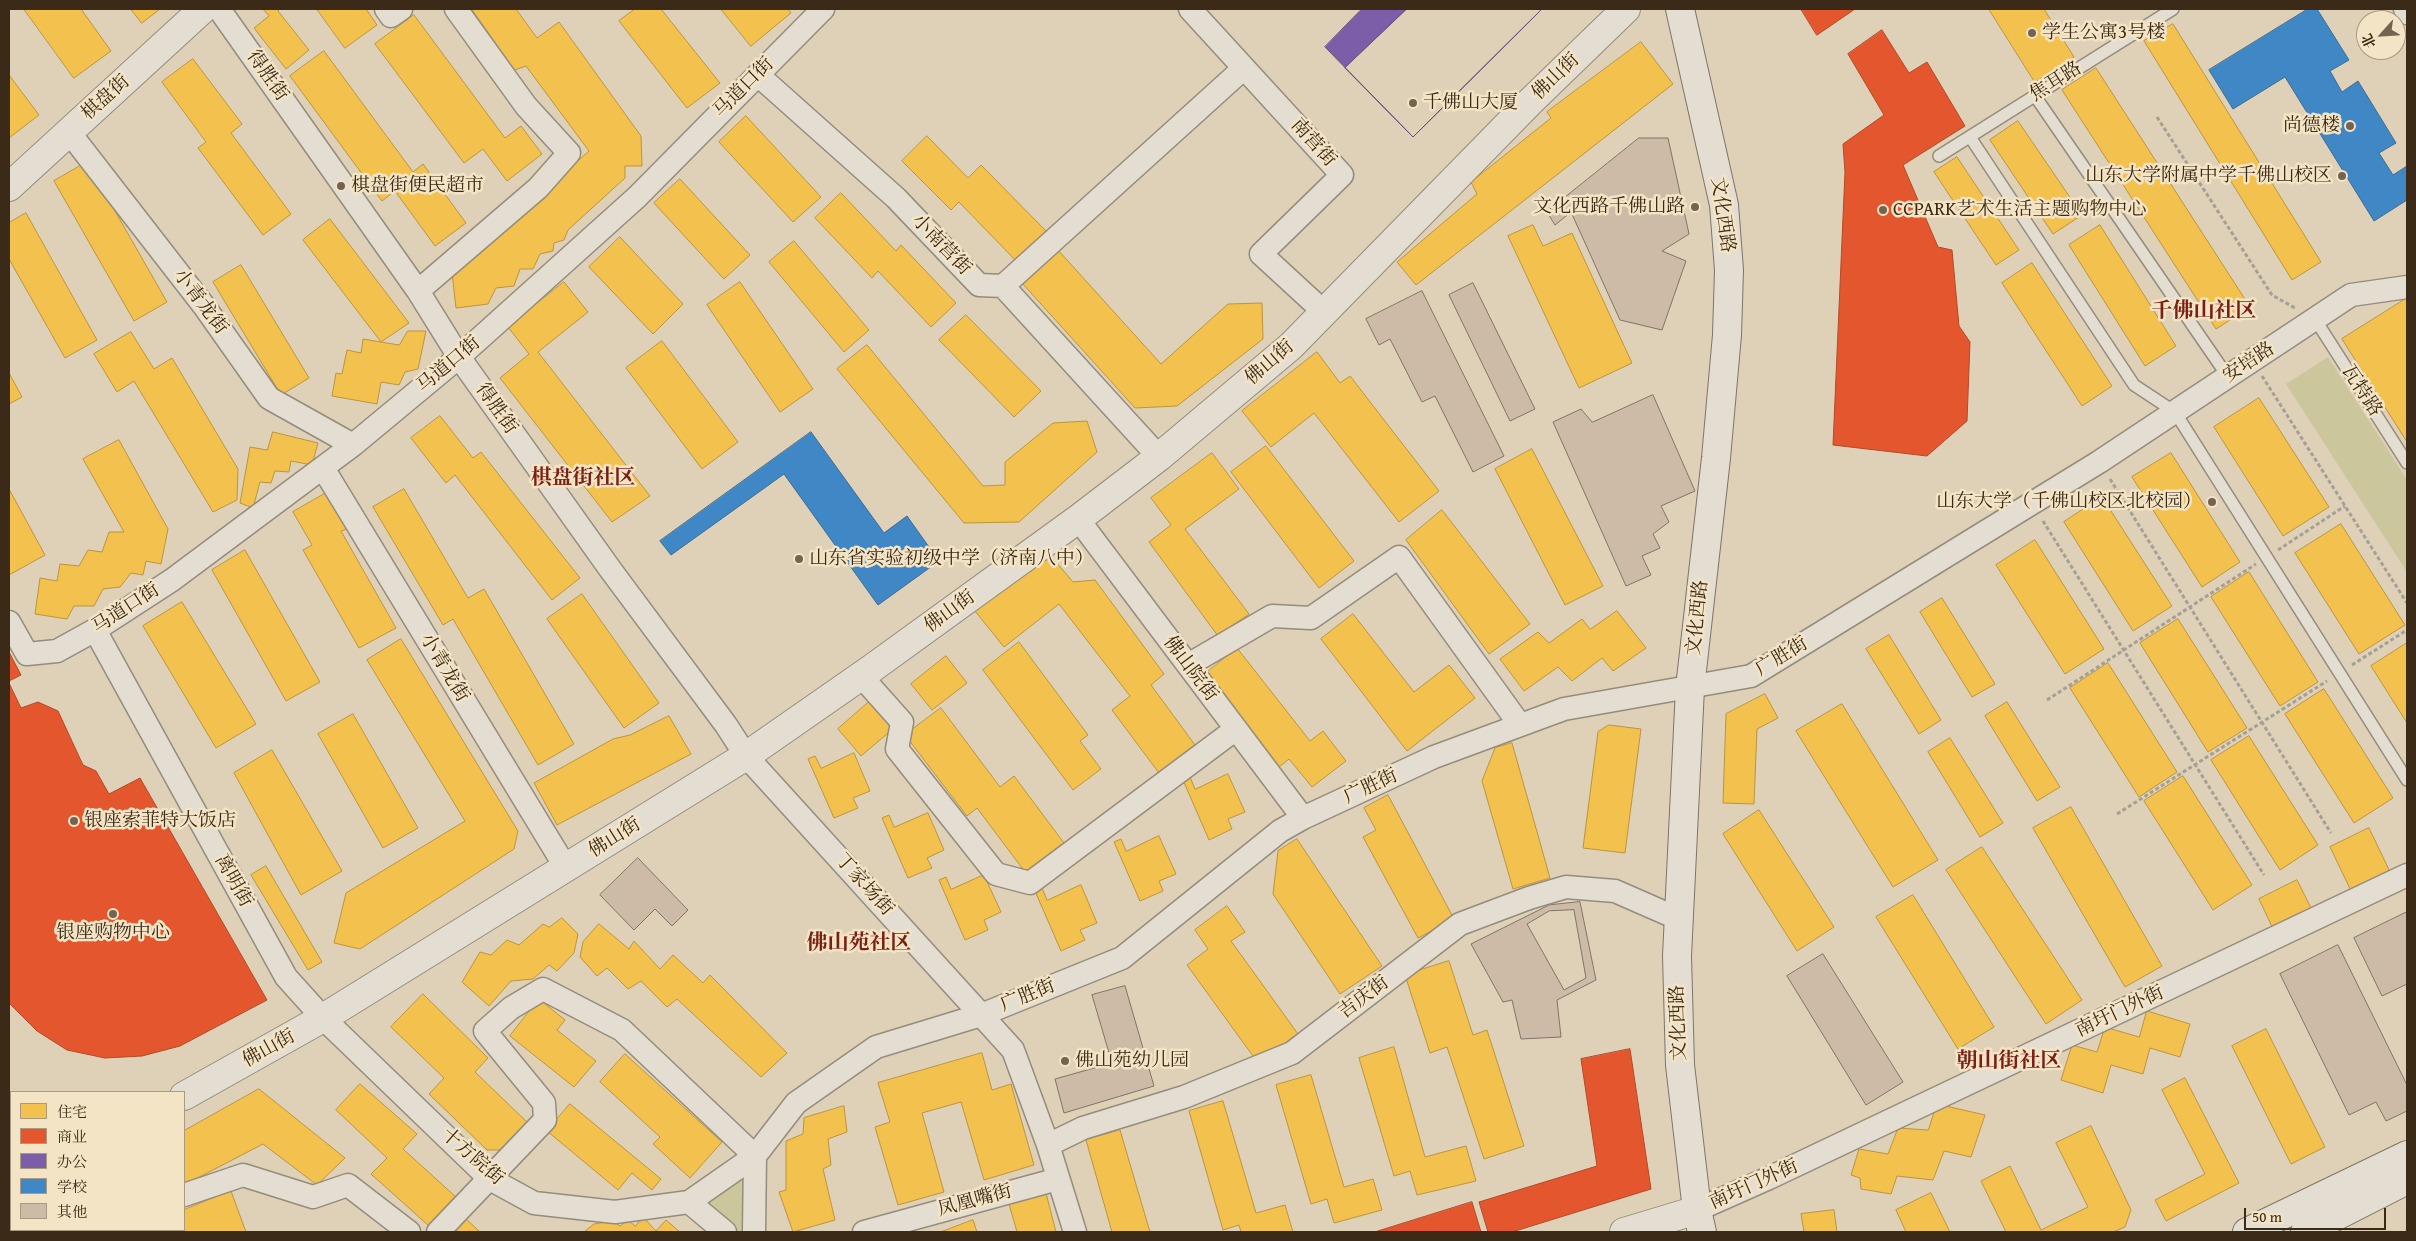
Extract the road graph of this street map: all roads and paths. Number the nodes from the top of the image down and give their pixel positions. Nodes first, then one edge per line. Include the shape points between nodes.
1 (203, 9) edge
2 (219, 9) edge
3 (386, 9) edge
4 (401, 9) edge
5 (456, 9) edge
6 (823, 9) edge
7 (1190, 9) edge
8 (1626, 9) edge
9 (1680, 9) edge
10 (2173, 9) edge
11 (2405, 9) edge
12 (2407, 13) edge
13 (1244, 68) junction
14 (758, 75) junction
15 (2035, 96) junction
16 (2157, 117) dead end
17 (69, 132) junction
18 (1970, 137) junction
19 (1939, 156) dead end
20 (9, 187) edge
21 (1003, 286) junction
22 (2407, 287) edge
23 (418, 291) junction
24 (1324, 312) junction
25 (2315, 319) junction
26 (460, 358) junction
27 (2252, 360) junction
28 (2228, 377) junction
29 (2175, 412) junction
30 (353, 445) junction
31 (1159, 457) junction
32 (2099, 462) junction
33 (2407, 463) edge
34 (323, 468) junction
35 (2345, 506) junction
36 (1078, 519) junction
37 (2043, 521) dead end
38 (2266, 557) junction
39 (2407, 603) edge
40 (2189, 608) junction
41 (9, 622) edge
42 (95, 630) junction
43 (2407, 630) edge
44 (2124, 650) junction
45 (1188, 665) junction
46 (2340, 673) junction
47 (861, 676) junction
48 (1690, 688) junction
49 (2047, 700) dead end
50 (2263, 721) junction
51 (1520, 726) junction
52 (1236, 729) junction
53 (746, 756) junction
54 (2196, 764) junction
55 (2407, 780) edge
56 (2117, 814) dead end
57 (1303, 818) junction
58 (2332, 833) dead end
59 (566, 868) junction
60 (2264, 875) dead end
61 (2407, 875) edge
62 (1679, 919) junction
63 (981, 1015) junction
64 (323, 1018) junction
65 (185, 1095) edge
66 (1048, 1145) junction
67 (2407, 1155) edge
68 (755, 1156) junction
69 (1058, 1178) junction
70 (490, 1179) junction
71 (2407, 1180) edge
72 (185, 1195) edge
73 (689, 1202) junction
74 (1699, 1221) edge
75 (409, 1232) edge
76 (438, 1232) edge
77 (725, 1232) edge
78 (754, 1232) edge
79 (864, 1232) edge
80 (1075, 1232) edge
81 (1624, 1232) edge
82 (2247, 1232) edge
83 (2305, 1232) edge

1 - 17 street, 棋盘街
2 - 23 street, 得胜街
3 - 4 street via 391,16
5 - 23 street via 526,106 568,152 538,188
6 - 14 street, 马道口街
7 - 13 street, 南营街
8 - 24 street, 佛山街
9 - 48 street, 文化西路 via 1724,205 1729,270 1716,458
10 - 15 lane, 焦耳路
11 - 12 street
13 - 21 street
13 - 24 street, 南营街 via 1342,175 1260,254
14 - 21 street, 小南营街 via 896,198 979,285
14 - 26 street, 马道口街 via 637,197
15 - 18 lane, 焦耳路
15 - 28 lane
16 - 25 path via 2272,295
17 - 20 street, 棋盘街
17 - 30 street, 小青龙街 via 204,306 269,398
18 - 19 lane, 焦耳路
18 - 29 lane via 2134,385
21 - 31 street
22 - 25 street, 安培路 via 2351,295
23 - 26 street, 得胜街
24 - 31 street, 佛山街 via 1291,346
25 - 27 street, 安培路
25 - 33 lane, 瓦特路
26 - 30 street, 马道口街
26 - 53 street, 得胜街
27 - 28 street, 安培路
27 - 35 path
28 - 29 street, 安培路
29 - 32 street, 安培路
29 - 38 lane
30 - 34 street, 马道口街
31 - 36 street, 佛山街
32 - 40 path
32 - 48 street, 广胜街 via 1751,676
34 - 42 street, 马道口街 via 172,580
34 - 59 street, 小青龙街
35 - 38 path
35 - 39 path
36 - 45 street, 佛山院街
36 - 47 street, 佛山街
37 - 44 path
38 - 40 path
38 - 46 lane
40 - 44 path
40 - 50 path
41 - 42 street, 马道口街 via 27,654 57,651
42 - 64 street, 离明街 via 286,977
43 - 46 path
44 - 49 path
44 - 54 path
45 - 51 street via 1272,616 1311,618 1399,556
45 - 52 street, 佛山院街
46 - 50 path
46 - 55 lane
47 - 52 street via 902,722 897,749 996,874 1030,883
47 - 53 street, 佛山街
48 - 51 street, 广胜街 via 1564,709
48 - 62 street, 文化西路
50 - 54 path
50 - 58 path
51 - 57 street, 广胜街 via 1434,757
52 - 57 street, 佛山院街
53 - 59 street, 佛山街
53 - 63 street, 丁家场街
54 - 56 path
54 - 60 path
57 - 63 street, 广胜街 via 1280,832 1122,958
59 - 64 street, 佛山街
61 - 74 street, 南圩门外街 via 1722,1200
62 - 66 street, 吉庆街 via 1615,891 1566,887 1529,898 1460,924 1292,1053 1184,1097 1083,1128
62 - 74 street, 文化西路 via 1680,1065
63 - 66 street, 丁家场街 via 1013,1050
63 - 68 street, 广胜街 via 876,1047 796,1103
64 - 65 street, 佛山街
64 - 70 street, 十方院街
66 - 69 street, 丁家场街
67 - 82 street
68 - 70 street via 622,1030 543,989 511,1008 485,1031 544,1102 546,1120
68 - 73 street, 十方院街
68 - 78 street
69 - 79 street, 凤凰嘴街
69 - 80 street, 丁家场街
70 - 73 street, 十方院街 via 534,1203 615,1212
70 - 76 street
71 - 83 street
72 - 75 street via 243,1175 313,1197 348,1185
73 - 77 street
74 - 81 street

